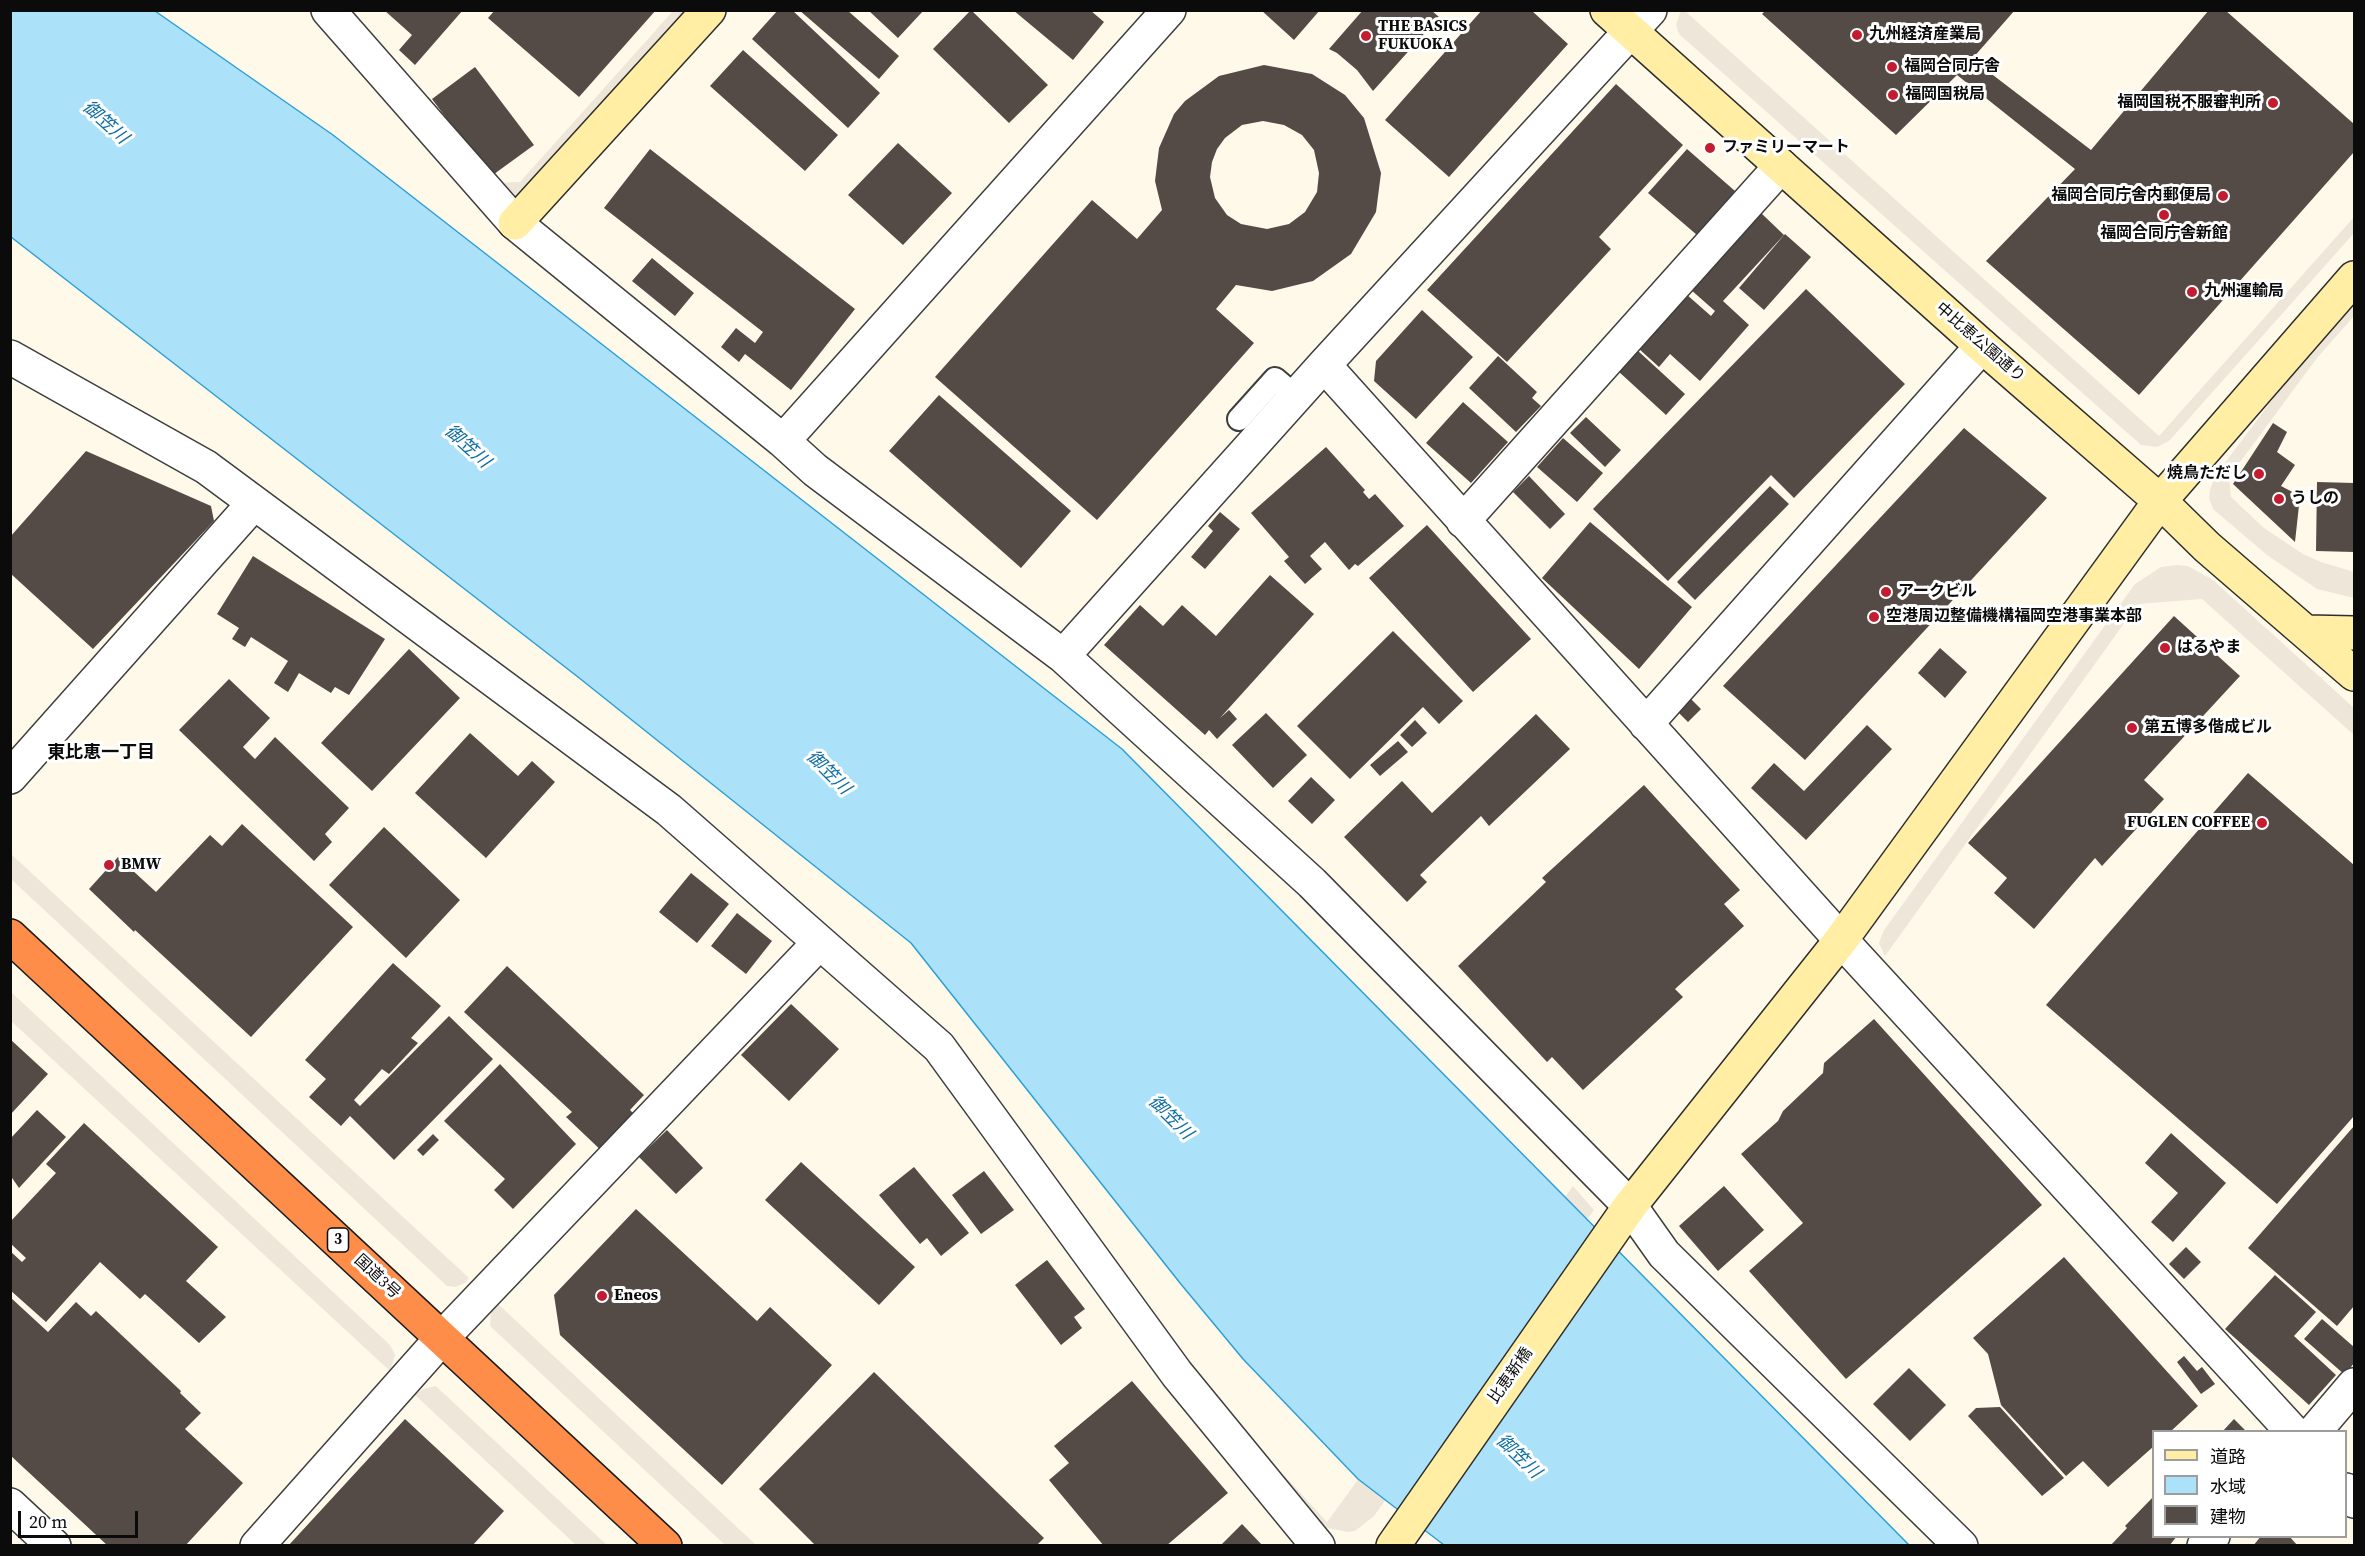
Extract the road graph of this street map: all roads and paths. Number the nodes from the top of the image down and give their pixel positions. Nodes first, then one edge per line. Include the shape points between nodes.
1 (328, 10) edge
2 (709, 10) edge
3 (1168, 10) edge
4 (1629, 18) edge
5 (1781, 166) junction
6 (515, 223) junction
7 (2355, 278) edge
8 (1982, 346) junction
9 (10, 357) edge
10 (1324, 364) junction
11 (1295, 396) junction
12 (1239, 419) dead end
13 (783, 441) junction
14 (2160, 501) junction
15 (254, 503) junction
16 (1462, 521) junction
17 (2307, 632) junction
18 (2355, 633) edge
19 (1063, 656) junction
20 (2355, 674) edge
21 (1646, 724) junction
22 (10, 777) edge
23 (10, 936) edge
24 (1841, 940) junction
25 (819, 943) junction
26 (1630, 1206) junction
27 (442, 1338) junction
28 (2355, 1385) edge
29 (2292, 1430) edge
30 (2315, 1430) edge
31 (10, 1505) edge
32 (54, 1545) edge
33 (257, 1545) edge
34 (665, 1545) edge
35 (1318, 1545) edge
36 (1393, 1545) edge
37 (1961, 1545) edge

1 - 6 street
2 - 6 street
3 - 13 street
4 - 5 street, 中比恵公園通り
4 - 10 street
5 - 8 street, 中比恵公園通り
5 - 16 street
6 - 13 street
7 - 14 street, 比恵新橋
8 - 14 street, 中比恵公園通り
8 - 21 street
9 - 15 street via 206,467
10 - 11 street
10 - 16 street
11 - 12 lane via 1275,379
11 - 19 street
13 - 19 street via 815,470
14 - 17 street, 中比恵公園通り via 2207,547
14 - 24 street, 比恵新橋
15 - 22 street
15 - 25 street via 669,810
16 - 21 street
17 - 18 street
17 - 20 street, 中比恵公園通り
19 - 26 street via 1312,883
21 - 24 street
23 - 27 highway, 国道3号 / 3
24 - 26 street, 比恵新橋
24 - 29 street
25 - 27 street
25 - 35 street via 939,1047 1177,1374
26 - 36 street, 比恵新橋
26 - 37 street via 1664,1254
27 - 33 street
27 - 34 highway, 国道3号 / 3
28 - 30 street
31 - 32 street

